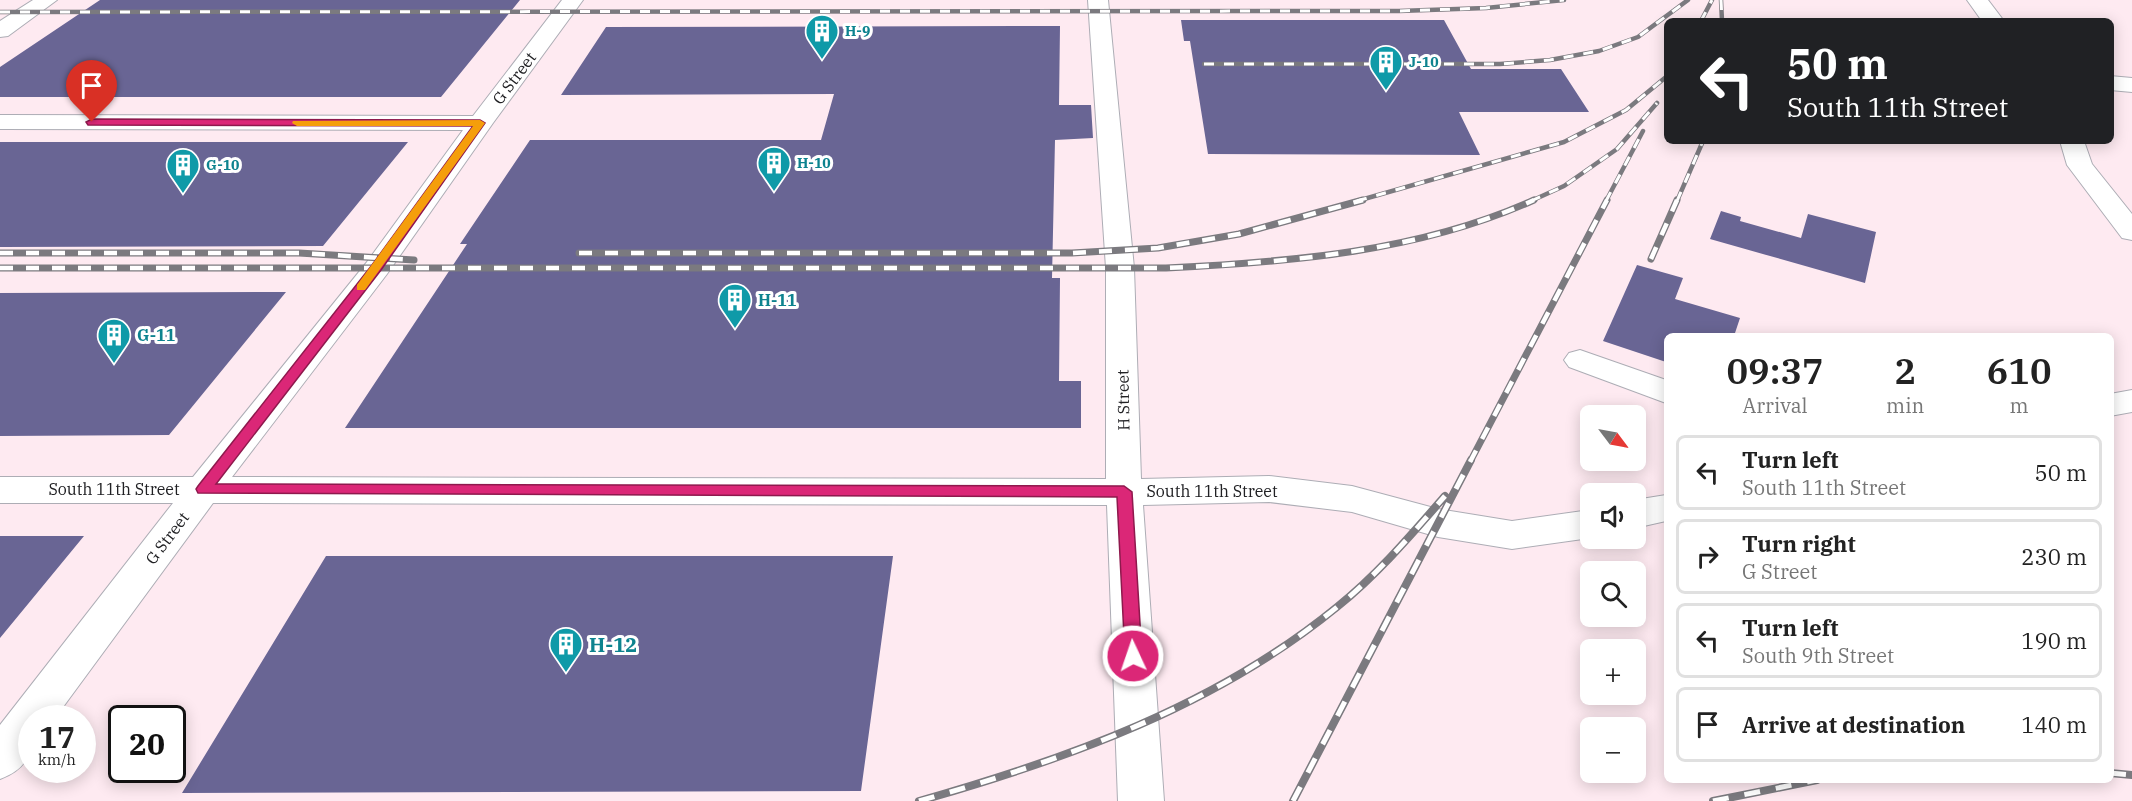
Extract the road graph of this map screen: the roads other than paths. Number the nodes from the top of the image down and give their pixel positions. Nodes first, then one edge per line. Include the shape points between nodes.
1 (47, 0) edge
2 (573, 0) edge
3 (1098, 0) edge
4 (1977, 0) edge
5 (1992, 18) edge
6 (0, 30) edge
7 (2114, 83) edge
8 (2132, 85) edge
9 (0, 122) edge
10 (480, 123) junction
11 (2073, 144) edge
12 (2132, 232) edge
13 (1580, 360) dead end
14 (1664, 391) edge
15 (2132, 401) edge
16 (2114, 404) edge
17 (204, 489) junction
18 (0, 490) edge
19 (1124, 492) junction
20 (1664, 508) edge
21 (1646, 512) edge
22 (1580, 525) edge
23 (0, 759) edge
24 (1141, 801) edge

1 - 6 lane
2 - 10 lane, G Street
3 - 19 lane, H Street via 1120,268
4 - 5 lane
7 - 8 lane
9 - 10 lane
10 - 17 lane, G Street via 380,263
11 - 12 lane via 2080,165
13 - 14 lane
15 - 16 lane
17 - 18 lane, South 11th Street
17 - 19 lane, South 11th Street
17 - 23 lane, G Street
19 - 22 lane, South 11th Street via 1269,489 1352,499 1438,523 1512,535
19 - 24 lane, H Street
20 - 21 lane

